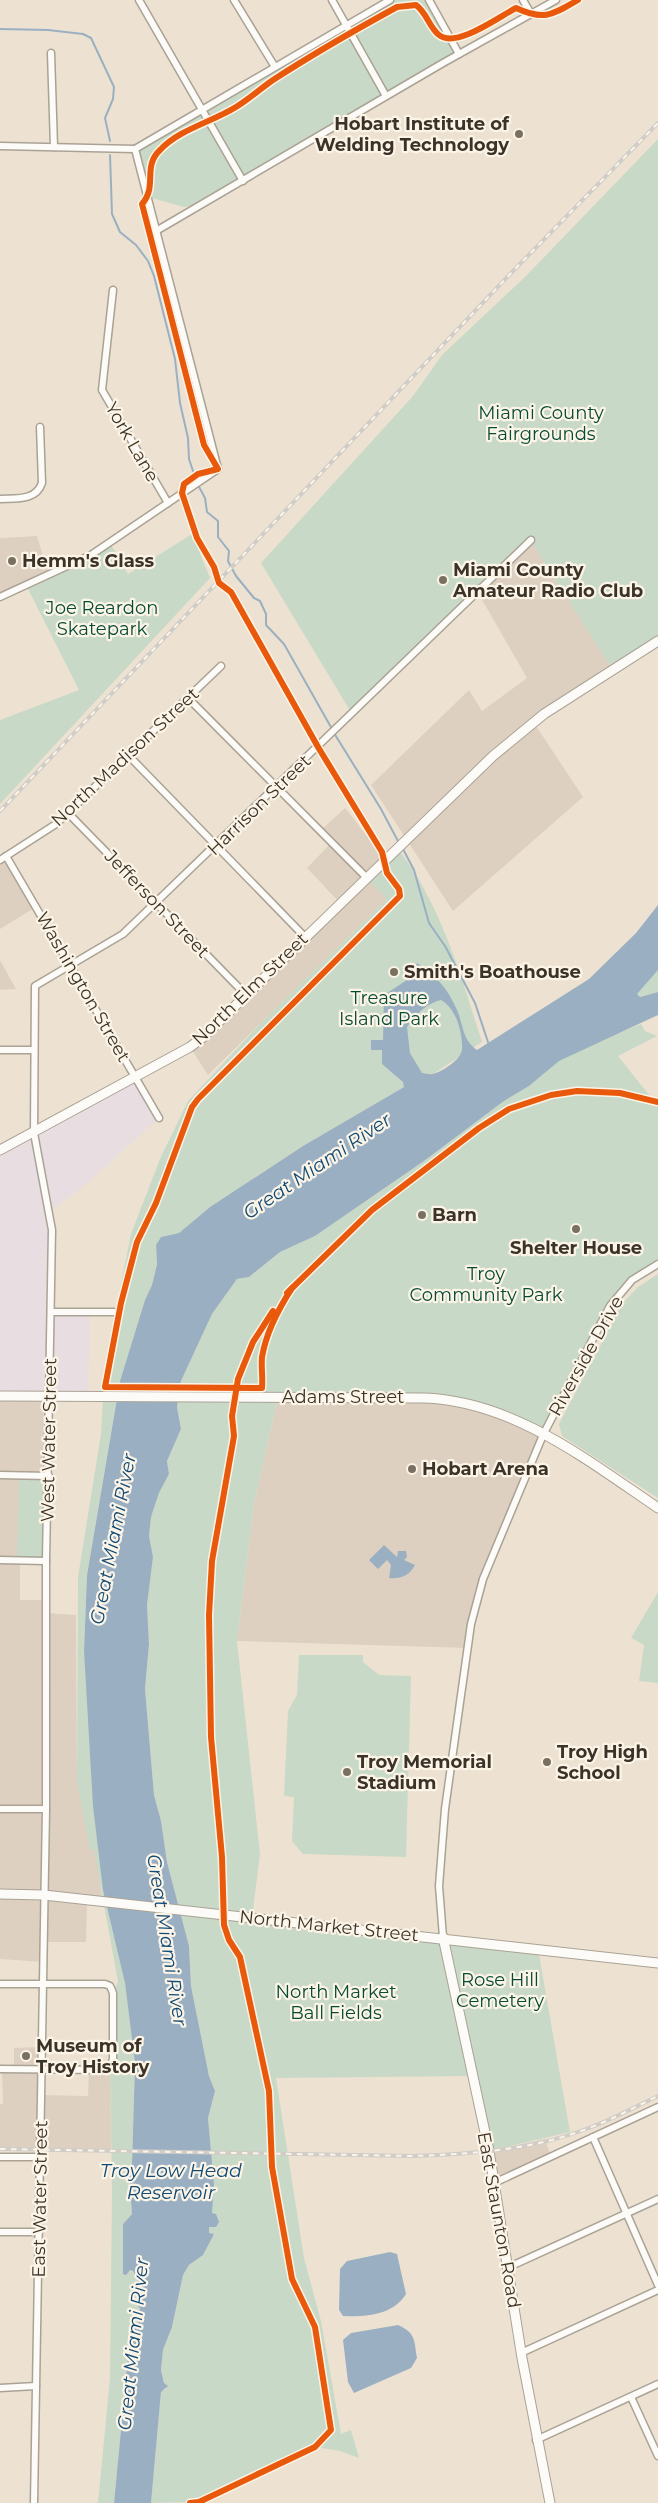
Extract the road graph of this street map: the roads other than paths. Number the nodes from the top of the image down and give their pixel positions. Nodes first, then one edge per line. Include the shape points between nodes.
1 (139, 0) edge
2 (234, 0) edge
3 (332, 0) edge
4 (390, 0) edge
5 (429, 0) edge
6 (523, 0) edge
7 (556, 0) edge
8 (531, 14) junction
9 (347, 24) junction
10 (51, 53) dead end
11 (459, 54) junction
12 (275, 67) junction
13 (386, 96) junction
14 (203, 110) junction
15 (0, 146) edge
16 (54, 147) junction
17 (135, 149) junction
18 (243, 181) junction
19 (156, 231) junction
20 (113, 290) dead end
21 (40, 427) dead end
22 (0, 499) edge
23 (168, 503) junction
24 (531, 540) dead end
25 (0, 597) edge
26 (658, 641) edge
27 (221, 666) dead end
28 (188, 698) junction
29 (128, 755) junction
30 (278, 786) junction
31 (68, 813) junction
32 (217, 845) junction
33 (3, 858) edge
34 (367, 878) junction
35 (157, 903) junction
36 (305, 937) junction
37 (71, 965) junction
38 (35, 986) joint
39 (246, 995) junction
40 (0, 1050) edge
41 (34, 1050) junction
42 (134, 1077) junction
43 (159, 1118) dead end
44 (34, 1133) junction
45 (0, 1150) edge
46 (658, 1264) edge
47 (51, 1312) junction
48 (114, 1312) dead end
49 (0, 1396) edge
50 (50, 1396) junction
51 (543, 1435) junction
52 (0, 1475) edge
53 (49, 1476) junction
54 (658, 1508) edge
55 (0, 1560) edge
56 (46, 1561) junction
57 (0, 1809) edge
58 (46, 1809) junction
59 (0, 1894) edge
60 (44, 1895) junction
61 (443, 1937) junction
62 (658, 1963) edge
63 (0, 1984) edge
64 (44, 1985) junction
65 (0, 2069) edge
66 (41, 2069) junction
67 (658, 2107) edge
68 (594, 2137) junction
69 (0, 2157) edge
70 (41, 2157) junction
71 (494, 2183) junction
72 (658, 2199) edge
73 (627, 2213) junction
74 (0, 2232) edge
75 (39, 2232) junction
76 (508, 2267) junction
77 (658, 2285) edge
78 (658, 2290) edge
79 (521, 2353) junction
80 (658, 2384) edge
81 (36, 2386) junction
82 (0, 2388) edge
83 (631, 2397) junction
84 (536, 2440) junction
85 (658, 2456) edge
86 (34, 2503) edge
87 (550, 2503) edge

1 - 14 street
2 - 12 street
3 - 9 street
4 - 9 street
5 - 11 street
6 - 8 street
7 - 8 street
8 - 11 street
9 - 12 street
9 - 13 street
10 - 16 street
11 - 13 street
12 - 14 street
13 - 18 street
14 - 17 street
14 - 18 street
15 - 16 street
16 - 17 street
17 - 19 street
18 - 19 street
19 - 23 street via 218,469
20 - 23 street, York Lane via 102,390
21 - 22 street via 40,489 30,496
23 - 25 street via 92,556
24 - 30 street, Harrison Street
26 - 34 main road, North Elm Street via 544,714 493,756
27 - 28 street, North Madison Street
28 - 29 street, North Madison Street
28 - 30 street
29 - 31 street, North Madison Street
29 - 32 street
30 - 32 street, Harrison Street
30 - 34 street
31 - 33 street, North Madison Street
31 - 35 street, Jefferson Street
32 - 35 street, Harrison Street
32 - 36 street
33 - 37 street, Washington Street
34 - 36 main road, North Elm Street
35 - 37 street, Harrison Street via 123,934
35 - 39 street, Jefferson Street
36 - 39 main road, North Elm Street
37 - 38 street, Harrison Street
37 - 42 street, Washington Street
38 - 41 street, West Water Street
39 - 42 main road, North Elm Street via 190,1047
40 - 41 street
41 - 44 street, West Water Street
42 - 43 street, Washington Street
42 - 44 main road, North Elm Street
44 - 45 main road, North Elm Street
44 - 47 street, West Water Street via 52,1230
46 - 51 street, Riverside Drive via 632,1280 615,1299
47 - 48 street
47 - 50 street, West Water Street
49 - 50 main road, Adams Street
50 - 51 main road, Adams Street via 445,1399 489,1409
50 - 53 street, West Water Street
51 - 54 main road, Adams Street
51 - 61 street, Riverside Drive via 486,1570 471,1624 445,1809 439,1886
52 - 53 street
53 - 56 street, West Water Street
55 - 56 street
56 - 58 street, West Water Street
57 - 58 street
58 - 60 street, West Water Street
59 - 60 main road, North Market Street
60 - 61 main road, North Market Street
60 - 64 street, East Water Street
61 - 62 main road, North Market Street
61 - 71 main road, East Staunton Road
63 - 64 street
64 - 66 street, East Water Street
64 - 66 street via 110,1986 113,1993 114,2059 110,2068
65 - 66 street
66 - 70 street, East Water Street
67 - 68 street
68 - 71 street
68 - 73 street
69 - 70 street
70 - 75 street, East Water Street
71 - 76 main road, East Staunton Road
72 - 73 street
73 - 76 street
73 - 77 street
74 - 75 street
75 - 81 street, East Water Street
76 - 79 main road, East Staunton Road
78 - 79 street
79 - 84 main road, East Staunton Road
80 - 83 street
81 - 82 street
81 - 86 street, East Water Street
83 - 84 street
83 - 85 street
84 - 87 main road, East Staunton Road

